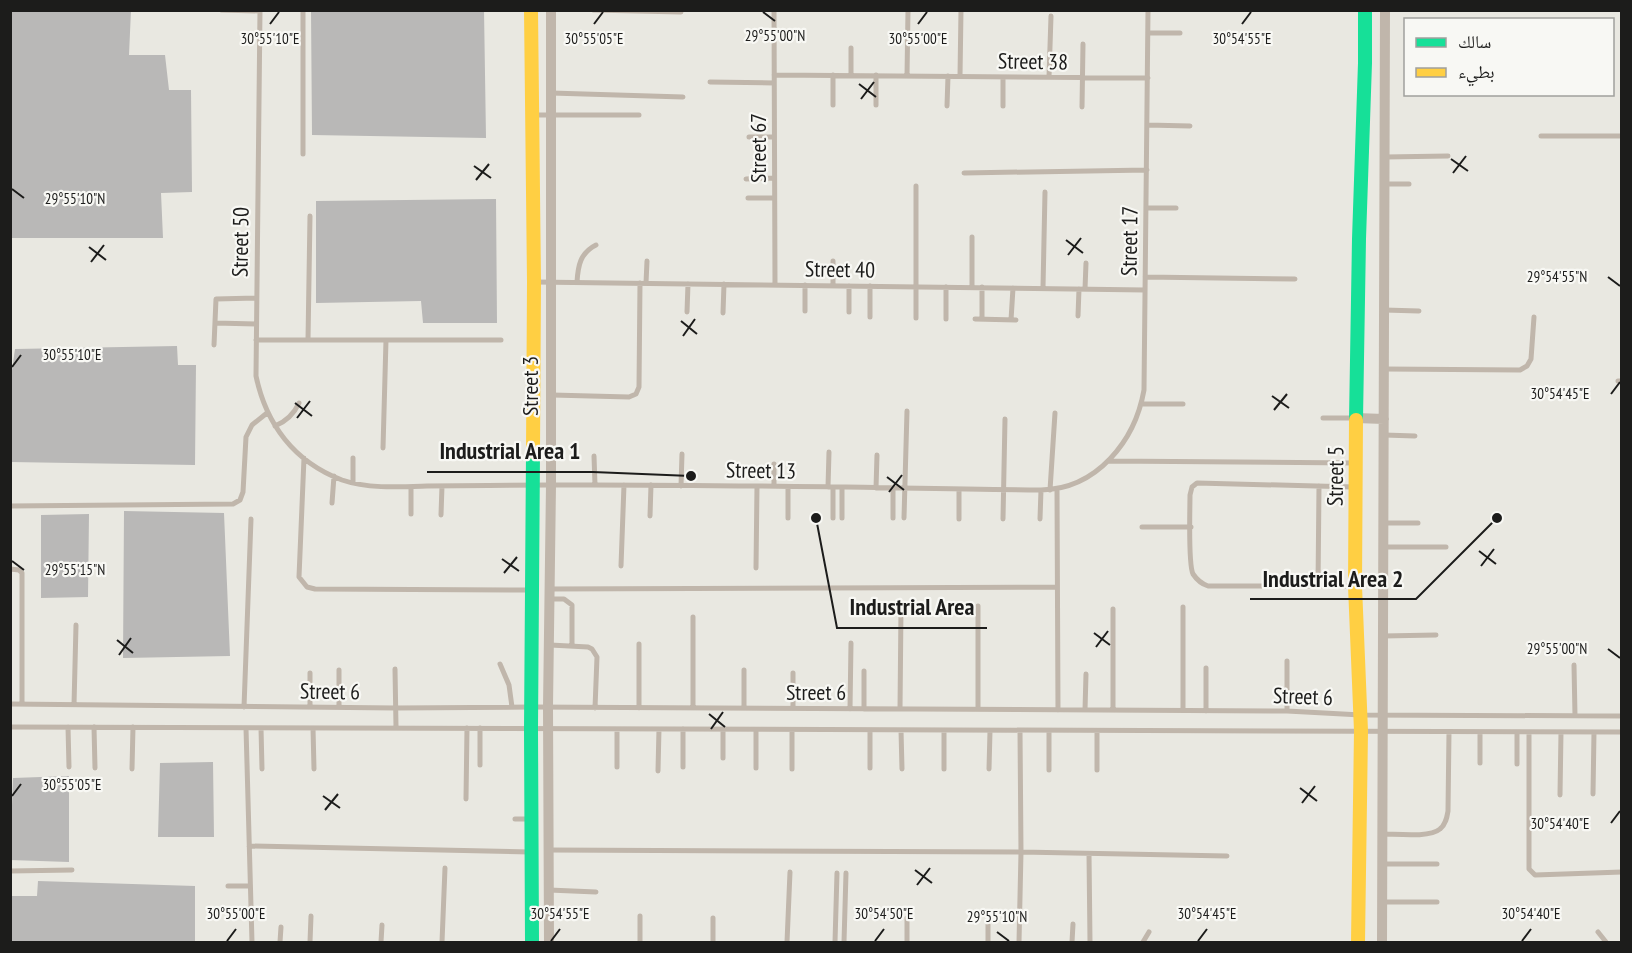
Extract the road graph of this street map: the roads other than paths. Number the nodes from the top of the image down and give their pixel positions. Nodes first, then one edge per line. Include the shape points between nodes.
1 (221, 10) edge
2 (303, 10) edge
3 (531, 10) edge
4 (551, 10) edge
5 (593, 10) edge
6 (774, 10) edge
7 (908, 10) edge
8 (961, 10) edge
9 (1148, 10) edge
10 (1365, 10) edge
11 (1385, 10) edge
12 (260, 11) edge
13 (681, 12) edge
14 (1051, 16) dead end
15 (1148, 33) junction
16 (1180, 33) dead end
17 (1083, 44) dead end
18 (851, 48) dead end
19 (774, 75) junction
20 (833, 75) junction
21 (851, 75) junction
22 (876, 75) junction
23 (907, 76) junction
24 (948, 76) junction
25 (960, 76) junction
26 (1003, 77) junction
27 (1049, 77) junction
28 (1082, 78) junction
29 (1148, 78) junction
30 (710, 82) dead end
31 (774, 83) junction
32 (551, 93) junction
33 (683, 97) dead end
34 (833, 105) dead end
35 (876, 105) dead end
36 (947, 106) dead end
37 (1003, 106) dead end
38 (1082, 107) dead end
39 (532, 114) junction
40 (551, 115) junction
41 (639, 115) dead end
42 (1147, 125) junction
43 (1190, 126) dead end
44 (1541, 136) dead end
45 (1622, 136) edge
46 (749, 137) dead end
47 (774, 137) junction
48 (303, 154) dead end
49 (1448, 156) dead end
50 (1385, 157) junction
51 (1147, 170) junction
52 (964, 173) dead end
53 (774, 178) junction
54 (746, 179) dead end
55 (1385, 184) junction
56 (1409, 184) dead end
57 (916, 186) dead end
58 (1045, 192) dead end
59 (748, 198) dead end
60 (774, 198) junction
61 (1146, 208) junction
62 (1176, 208) dead end
63 (309, 216) dead end
64 (972, 237) dead end
65 (596, 245) dead end
66 (647, 261) dead end
67 (833, 261) dead end
68 (1086, 263) dead end
69 (1146, 277) junction
70 (1295, 279) dead end
71 (534, 282) junction
72 (551, 282) junction
73 (577, 282) junction
74 (643, 283) junction
75 (688, 284) junction
76 (724, 284) junction
77 (774, 285) junction
78 (805, 285) junction
79 (833, 285) junction
80 (849, 286) junction
81 (870, 286) junction
82 (916, 286) junction
83 (946, 287) junction
84 (972, 287) junction
85 (982, 287) junction
86 (1012, 288) junction
87 (1043, 288) junction
88 (1082, 289) junction
89 (1145, 290) junction
90 (256, 298) junction
91 (1384, 310) junction
92 (1419, 311) dead end
93 (687, 312) dead end
94 (805, 312) dead end
95 (849, 312) dead end
96 (723, 313) dead end
97 (870, 316) dead end
98 (1078, 316) dead end
99 (1534, 317) dead end
100 (916, 318) dead end
101 (946, 319) dead end
102 (215, 323) junction
103 (256, 324) junction
104 (501, 339) dead end
105 (256, 340) junction
106 (308, 340) junction
107 (386, 340) junction
108 (214, 345) dead end
109 (1384, 369) junction
110 (551, 395) junction
111 (299, 403) dead end
112 (1142, 404) junction
113 (1184, 404) dead end
114 (907, 411) dead end
115 (267, 413) junction
116 (1055, 413) dead end
117 (1323, 418) dead end
118 (1356, 418) junction
119 (1005, 419) dead end
120 (1384, 419) junction
121 (275, 426) junction
122 (1384, 435) junction
123 (1415, 436) dead end
124 (383, 448) dead end
125 (829, 452) dead end
126 (682, 454) dead end
127 (877, 455) dead end
128 (594, 456) dead end
129 (304, 458) junction
130 (353, 458) dead end
131 (1108, 461) junction
132 (1356, 463) junction
133 (774, 464) dead end
134 (334, 476) junction
135 (353, 483) junction
136 (550, 484) junction
137 (533, 485) junction
138 (595, 485) junction
139 (624, 485) junction
140 (651, 485) junction
141 (442, 486) junction
142 (681, 486) junction
143 (758, 486) junction
144 (774, 486) junction
145 (1319, 486) junction
146 (411, 487) junction
147 (788, 487) junction
148 (831, 487) junction
149 (842, 487) junction
150 (1355, 487) junction
151 (876, 488) junction
152 (893, 488) junction
153 (904, 488) junction
154 (959, 489) junction
155 (1003, 489) junction
156 (1057, 489) junction
157 (1041, 490) junction
158 (1050, 490) junction
159 (332, 503) dead end
160 (10, 506) edge
161 (411, 514) dead end
162 (441, 516) dead end
163 (650, 516) dead end
164 (788, 518) dead end
165 (833, 518) dead end
166 (842, 518) dead end
167 (893, 518) dead end
168 (904, 518) dead end
169 (251, 519) dead end
170 (959, 519) dead end
171 (1003, 519) dead end
172 (1040, 519) dead end
173 (1383, 523) junction
174 (1418, 524) dead end
175 (1142, 527) dead end
176 (1191, 527) junction
177 (1383, 547) junction
178 (1446, 547) dead end
179 (621, 566) dead end
180 (756, 568) dead end
181 (10, 569) edge
182 (1057, 586) junction
183 (1318, 586) junction
184 (1355, 586) junction
185 (531, 590) junction
186 (549, 594) junction
187 (978, 606) dead end
188 (1183, 607) dead end
189 (901, 608) dead end
190 (1113, 609) dead end
191 (693, 617) dead end
192 (76, 625) dead end
193 (1436, 635) dead end
194 (1383, 636) junction
195 (851, 643) dead end
196 (639, 644) dead end
197 (549, 645) junction
198 (572, 646) junction
199 (1287, 661) dead end
200 (500, 664) dead end
201 (1574, 664) dead end
202 (1206, 668) dead end
203 (395, 669) dead end
204 (339, 670) dead end
205 (744, 670) dead end
206 (864, 671) dead end
207 (309, 673) dead end
208 (793, 673) dead end
209 (1086, 674) dead end
210 (10, 704) edge
211 (22, 704) junction
212 (74, 705) junction
213 (244, 706) junction
214 (310, 707) junction
215 (339, 707) junction
216 (512, 707) junction
217 (531, 707) junction
218 (548, 707) junction
219 (396, 708) junction
220 (595, 708) junction
221 (639, 708) junction
222 (693, 708) junction
223 (744, 708) junction
224 (793, 708) junction
225 (850, 709) junction
226 (864, 709) junction
227 (900, 709) junction
228 (978, 709) junction
229 (1058, 710) junction
230 (1085, 710) junction
231 (1113, 710) junction
232 (1183, 710) junction
233 (1206, 711) junction
234 (1287, 711) junction
235 (1361, 715) junction
236 (1383, 715) junction
237 (1575, 716) junction
238 (1622, 716) edge
239 (10, 726) edge
240 (68, 727) junction
241 (94, 727) junction
242 (132, 727) junction
243 (246, 728) junction
244 (261, 728) junction
245 (313, 728) junction
246 (396, 728) junction
247 (467, 728) junction
248 (480, 728) junction
249 (531, 729) junction
250 (548, 729) junction
251 (617, 729) junction
252 (659, 729) junction
253 (683, 729) junction
254 (723, 729) junction
255 (756, 730) junction
256 (792, 730) junction
257 (870, 730) junction
258 (901, 730) junction
259 (944, 730) junction
260 (990, 730) junction
261 (1020, 731) junction
262 (1049, 731) junction
263 (1097, 731) junction
264 (1361, 731) junction
265 (1383, 731) junction
266 (1449, 732) junction
267 (1480, 732) junction
268 (1517, 732) junction
269 (1529, 732) junction
270 (1560, 732) junction
271 (1594, 732) junction
272 (1622, 732) edge
273 (723, 758) dead end
274 (1480, 763) dead end
275 (1517, 764) dead end
276 (480, 765) dead end
277 (683, 767) dead end
278 (69, 768) dead end
279 (94, 768) dead end
280 (617, 768) dead end
281 (756, 768) dead end
282 (870, 768) dead end
283 (132, 769) dead end
284 (262, 769) dead end
285 (314, 769) dead end
286 (792, 769) dead end
287 (902, 769) dead end
288 (944, 769) dead end
289 (989, 769) dead end
290 (1049, 770) dead end
291 (1097, 770) dead end
292 (658, 771) dead end
293 (1593, 794) dead end
294 (1560, 795) dead end
295 (466, 799) dead end
296 (515, 819) dead end
297 (531, 819) junction
298 (1382, 834) junction
299 (249, 846) junction
300 (549, 850) junction
301 (532, 852) junction
302 (1021, 852) junction
303 (1089, 854) junction
304 (1227, 856) dead end
305 (1382, 864) junction
306 (1437, 864) dead end
307 (445, 868) dead end
308 (72, 870) dead end
309 (10, 871) edge
310 (790, 872) dead end
311 (1622, 872) edge
312 (837, 873) dead end
313 (846, 873) dead end
314 (228, 886) dead end
315 (250, 886) junction
316 (549, 890) junction
317 (596, 892) dead end
318 (1382, 902) junction
319 (1437, 902) dead end
320 (311, 916) dead end
321 (640, 916) dead end
322 (713, 918) dead end
323 (907, 918) dead end
324 (1072, 924) dead end
325 (381, 925) dead end
326 (988, 925) dead end
327 (280, 927) dead end
328 (1149, 932) dead end
329 (1598, 932) dead end
330 (252, 942) edge
331 (280, 942) edge
332 (310, 942) edge
333 (381, 942) edge
334 (442, 942) edge
335 (532, 942) edge
336 (549, 942) edge
337 (640, 942) edge
338 (713, 942) edge
339 (788, 942) edge
340 (835, 942) edge
341 (844, 942) edge
342 (907, 942) edge
343 (988, 942) edge
344 (1019, 942) edge
345 (1072, 942) edge
346 (1090, 942) edge
347 (1143, 942) edge
348 (1358, 942) edge
349 (1382, 942) edge
350 (1606, 942) edge

1 - 12 lane
2 - 48 lane
3 - 39 street, Street 3
4 - 32 street, Street 3
5 - 13 lane
6 - 19 lane, Street 67
7 - 23 lane
8 - 25 lane
9 - 15 lane, Street 17
10 - 118 street, Street 5
11 - 50 street
12 - 90 lane, Street 50
14 - 27 lane
15 - 16 lane
15 - 29 lane, Street 17
17 - 28 lane
18 - 21 lane
19 - 20 lane, Street 38
19 - 31 lane, Street 67
20 - 21 lane, Street 38
20 - 34 lane
21 - 22 lane, Street 38
22 - 23 lane, Street 38
22 - 35 lane
23 - 24 lane, Street 38
24 - 25 lane, Street 38
24 - 36 lane
25 - 26 lane, Street 38
26 - 27 lane, Street 38
26 - 37 lane
27 - 28 lane, Street 38
28 - 29 lane, Street 38
28 - 38 lane
29 - 42 lane, Street 17
30 - 31 lane
31 - 47 lane, Street 67
32 - 33 lane
32 - 40 street, Street 3
39 - 40 lane
39 - 71 street, Street 3
40 - 41 lane
40 - 72 street, Street 3
42 - 43 lane
42 - 51 lane, Street 17
44 - 45 lane
46 - 47 lane
47 - 53 lane, Street 67
49 - 50 lane
50 - 55 street
51 - 52 lane
51 - 61 lane, Street 17
53 - 54 lane
53 - 60 lane, Street 67
55 - 56 lane
55 - 91 street
57 - 82 lane
58 - 87 lane
59 - 60 lane
60 - 77 lane, Street 67
61 - 62 lane
61 - 69 lane, Street 17
63 - 106 lane
64 - 84 lane
65 - 73 lane via 582,257
66 - 74 lane
67 - 79 lane
68 - 88 lane
69 - 70 lane
69 - 89 lane, Street 17
71 - 72 lane, Street 40
71 - 137 street, Street 3
72 - 73 lane, Street 40
72 - 110 street, Street 3
73 - 74 lane, Street 40
74 - 75 lane, Street 40
74 - 110 lane via 636,394
75 - 76 lane, Street 40
75 - 93 lane
76 - 77 lane, Street 40
76 - 96 lane
77 - 78 lane, Street 40
78 - 79 lane, Street 40
78 - 94 lane
79 - 80 lane, Street 40
80 - 81 lane, Street 40
80 - 95 lane
81 - 82 lane, Street 40
81 - 97 lane
82 - 83 lane, Street 40
82 - 100 lane
83 - 84 lane, Street 40
83 - 101 lane
84 - 85 lane, Street 40
85 - 86 lane, Street 40
85 - 86 lane via 979,319 1014,320
86 - 87 lane, Street 40
87 - 88 lane, Street 40
88 - 89 lane, Street 40
88 - 98 lane
89 - 112 lane, Street 17
90 - 102 lane via 216,299
90 - 103 lane, Street 50
91 - 92 lane
91 - 109 street
99 - 109 lane via 1532,359 1520,370
102 - 103 lane
102 - 108 lane
103 - 105 lane, Street 50
104 - 107 lane
105 - 106 lane
105 - 115 lane, Street 50 via 256,376
106 - 107 lane
107 - 124 lane
109 - 120 street
110 - 136 street, Street 3
111 - 121 lane via 290,417
112 - 113 lane
112 - 131 lane, Street 17 via 1129,435
114 - 153 lane
115 - 121 lane, Street 50
115 - 160 lane via 252,425 246,437 243,492 233,504
116 - 158 lane
117 - 118 lane
118 - 120 street
118 - 132 street, Street 5
119 - 155 lane
120 - 122 street
121 - 129 lane, Street 50
122 - 123 lane
122 - 173 street
125 - 148 lane
126 - 142 lane
127 - 151 lane
128 - 138 lane
129 - 134 lane, Street 13
129 - 185 lane via 299,577 307,587
130 - 135 lane
131 - 132 lane
131 - 156 lane, Street 13 via 1076,483
132 - 150 street, Street 5
133 - 144 lane
134 - 135 lane, Street 13
134 - 159 lane
135 - 146 lane, Street 13
136 - 137 lane, Street 13
136 - 138 lane, Street 13
136 - 186 street, Street 3
137 - 141 lane, Street 13
137 - 185 street, Street 3
138 - 139 lane, Street 13
139 - 140 lane, Street 13
139 - 179 lane
140 - 142 lane, Street 13
140 - 163 lane
141 - 146 lane, Street 13
141 - 162 lane
142 - 143 lane, Street 13
143 - 144 lane, Street 13
143 - 180 lane
144 - 147 lane, Street 13
145 - 150 lane
145 - 176 lane via 1197,483 1190,495
145 - 183 lane
146 - 161 lane
147 - 148 lane, Street 13
147 - 164 lane
148 - 149 lane, Street 13
148 - 165 lane
149 - 151 lane, Street 13
149 - 166 lane
150 - 184 street, Street 5
151 - 152 lane, Street 13
152 - 153 lane, Street 13
152 - 167 lane
153 - 154 lane, Street 13
153 - 168 lane
154 - 155 lane, Street 13
154 - 170 lane
155 - 157 lane, Street 13
155 - 171 lane
156 - 158 lane, Street 13
156 - 182 lane
157 - 158 lane, Street 13
157 - 172 lane
169 - 213 lane
173 - 174 lane
173 - 177 street
175 - 176 lane
176 - 183 lane via 1191,569 1202,584
177 - 178 lane
177 - 194 street
181 - 211 lane via 22,573
182 - 186 lane
182 - 229 lane
183 - 184 lane
184 - 235 street, Street 5
185 - 217 street, Street 3
186 - 197 street, Street 3
186 - 198 lane via 572,605
187 - 228 lane
188 - 232 lane
189 - 227 lane
190 - 231 lane
191 - 222 lane
192 - 212 lane
193 - 194 lane
194 - 236 street
195 - 225 lane
196 - 221 lane
197 - 198 lane
197 - 218 street, Street 3
198 - 220 lane via 588,646 597,657
199 - 234 lane
200 - 216 lane via 509,685
201 - 237 lane
202 - 233 lane
203 - 219 lane
204 - 215 lane
205 - 223 lane
206 - 226 lane
207 - 214 lane
208 - 224 lane
209 - 230 lane
210 - 211 lane, Street 6
211 - 212 lane, Street 6
212 - 213 lane, Street 6
213 - 214 lane, Street 6
214 - 215 lane, Street 6
215 - 219 lane, Street 6
216 - 217 lane, Street 6
216 - 219 lane, Street 6
217 - 218 lane, Street 6
217 - 249 street, Street 3
218 - 220 lane, Street 6
218 - 250 street, Street 3
219 - 246 lane
220 - 221 lane, Street 6
221 - 222 lane, Street 6
222 - 223 lane, Street 6
223 - 224 lane, Street 6
224 - 225 lane, Street 6
225 - 226 lane, Street 6
226 - 227 lane, Street 6
227 - 228 lane, Street 6
228 - 229 lane, Street 6
229 - 230 lane, Street 6
230 - 231 lane, Street 6
231 - 232 lane, Street 6
232 - 233 lane, Street 6
233 - 234 lane, Street 6
234 - 235 lane, Street 6
235 - 236 lane, Street 6
235 - 264 street, Street 5
236 - 237 lane, Street 6
236 - 265 street
237 - 238 lane, Street 6
239 - 240 lane, Street 6
240 - 241 lane, Street 6
240 - 278 lane
241 - 242 lane, Street 6
241 - 279 lane
242 - 243 lane, Street 6
242 - 283 lane
243 - 244 lane, Street 6
243 - 299 lane
244 - 245 lane, Street 6
244 - 284 lane
245 - 246 lane, Street 6
245 - 285 lane
246 - 247 lane, Street 6
247 - 248 lane, Street 6
247 - 295 lane
248 - 249 lane, Street 6
248 - 276 lane
249 - 250 lane, Street 6
249 - 297 street, Street 3
250 - 251 lane, Street 6
250 - 300 street, Street 3
251 - 252 lane, Street 6
251 - 280 lane
252 - 253 lane, Street 6
252 - 292 lane
253 - 254 lane, Street 6
253 - 277 lane
254 - 255 lane, Street 6
254 - 273 lane
255 - 256 lane, Street 6
255 - 281 lane
256 - 257 lane, Street 6
256 - 286 lane
257 - 258 lane, Street 6
257 - 282 lane
258 - 259 lane, Street 6
258 - 287 lane
259 - 260 lane, Street 6
259 - 288 lane
260 - 261 lane, Street 6
260 - 289 lane
261 - 262 lane, Street 6
261 - 302 lane
262 - 263 lane, Street 6
262 - 290 lane
263 - 264 lane, Street 6
263 - 291 lane
264 - 265 lane, Street 6
264 - 348 street, Street 5
265 - 266 lane, Street 6
265 - 298 street
266 - 267 lane, Street 6
266 - 298 lane via 1446,821 1431,834
267 - 268 lane, Street 6
267 - 274 lane
268 - 269 lane, Street 6
268 - 275 lane
269 - 270 lane, Street 6
269 - 311 lane via 1529,869 1535,875
270 - 271 lane, Street 6
270 - 294 lane
271 - 272 lane, Street 6
271 - 293 lane
296 - 297 lane
297 - 301 street, Street 3
298 - 305 street
299 - 301 lane
299 - 315 lane
300 - 302 lane
300 - 316 street, Street 3
301 - 335 street, Street 3
302 - 303 lane
302 - 344 lane
303 - 304 lane
303 - 346 lane
305 - 306 lane
305 - 318 street
307 - 334 lane
308 - 309 lane
310 - 339 lane
312 - 340 lane
313 - 341 lane
314 - 315 lane
315 - 330 lane
316 - 317 lane
316 - 336 street, Street 3
318 - 319 lane
318 - 349 street
320 - 332 lane
321 - 337 lane
322 - 338 lane
323 - 342 lane
324 - 345 lane
325 - 333 lane
326 - 343 lane
327 - 331 lane
328 - 347 lane
329 - 350 lane

